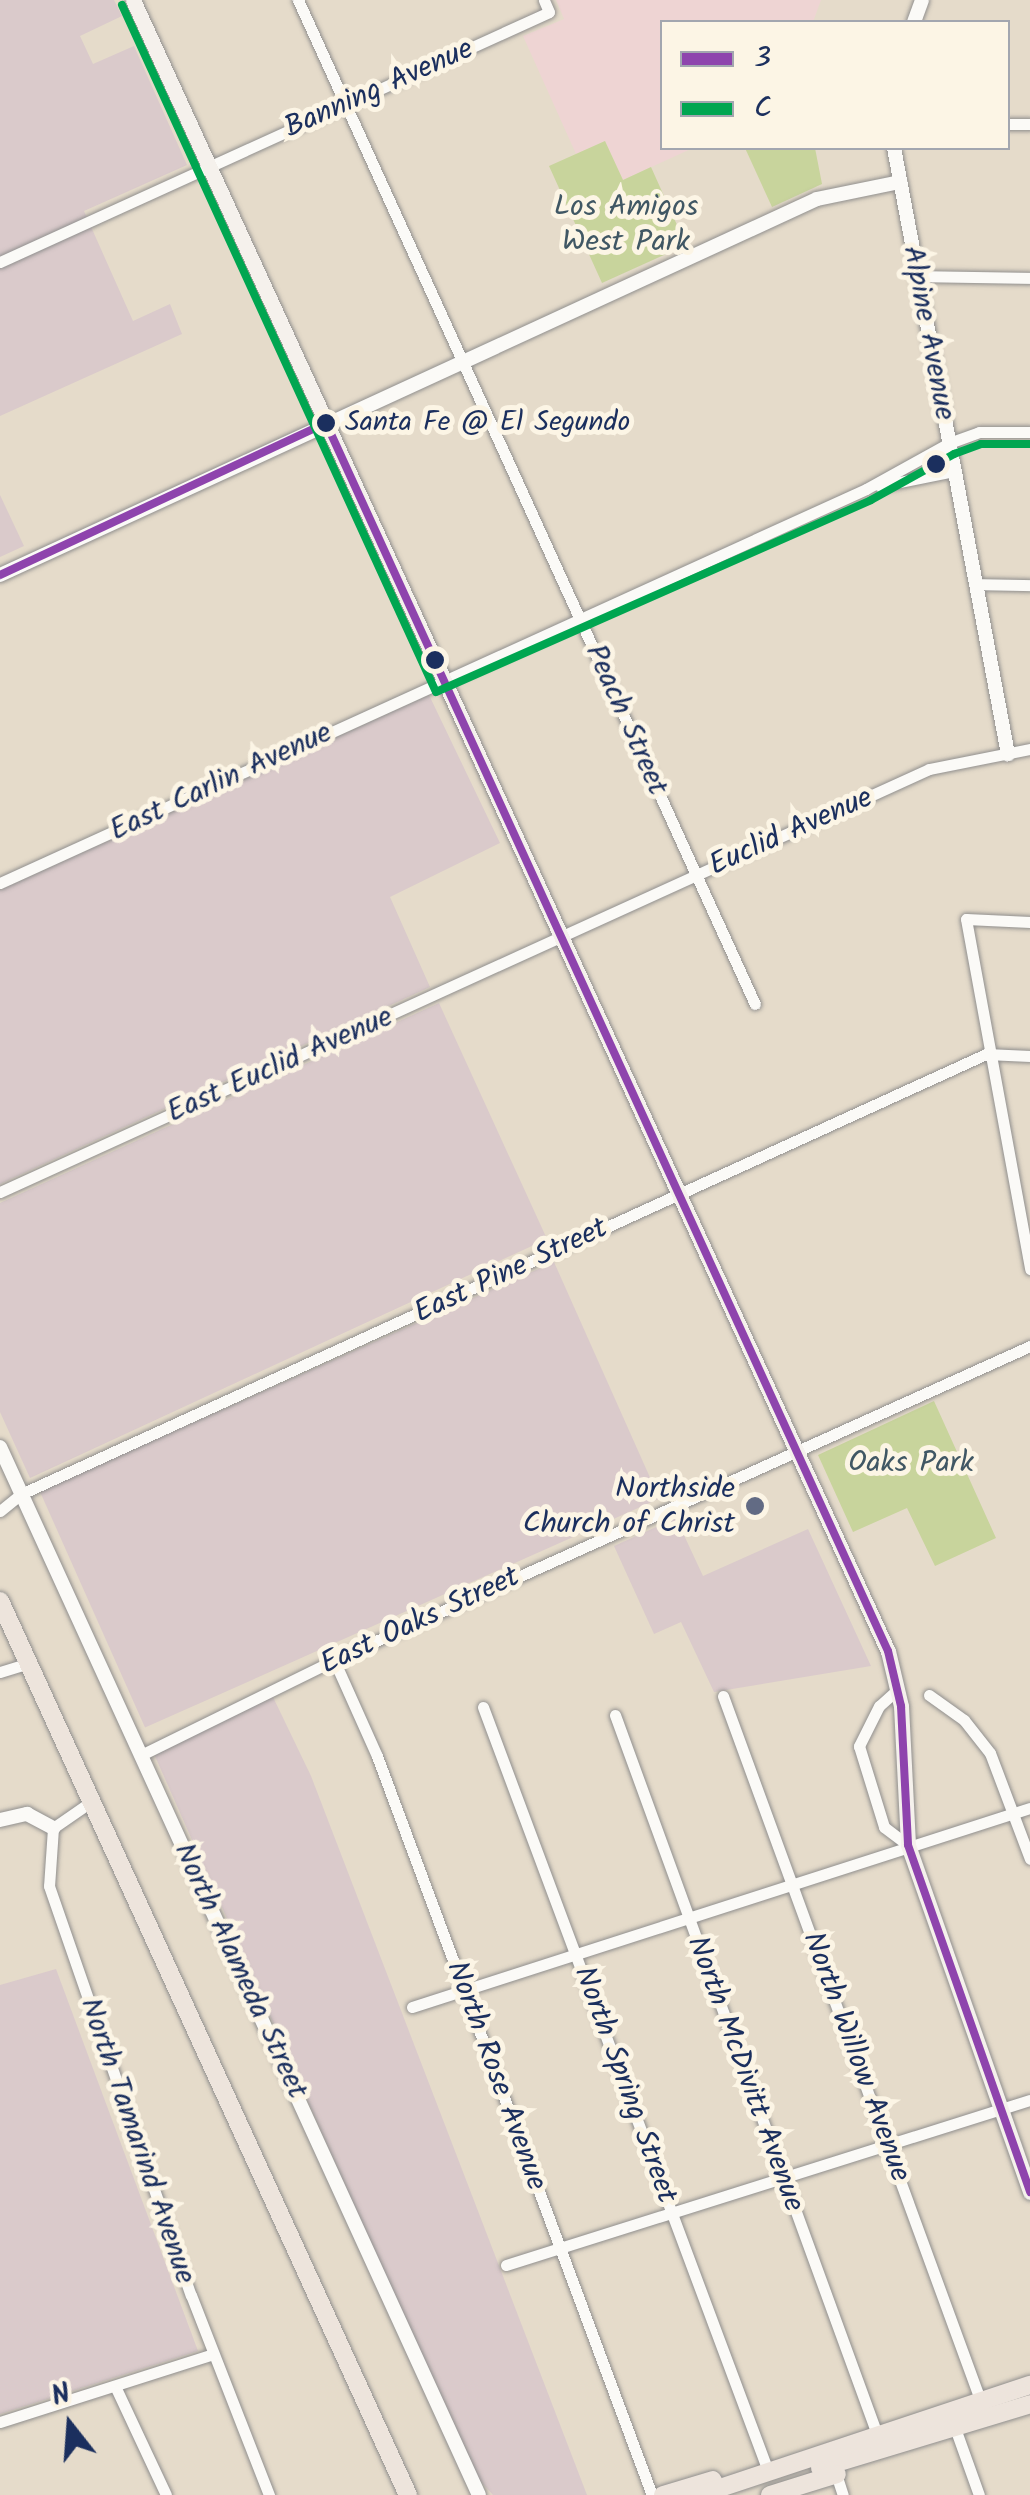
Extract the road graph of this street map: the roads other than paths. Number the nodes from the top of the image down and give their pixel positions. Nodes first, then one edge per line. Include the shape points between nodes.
1 (133, 0) edge
2 (298, 0) edge
3 (546, 6) edge
4 (346, 104) junction
5 (894, 150) edge
6 (209, 167) junction
7 (900, 182) junction
8 (0, 262) edge
9 (918, 276) junction
10 (1030, 278) edge
11 (462, 361) junction
12 (326, 423) junction
13 (1030, 432) edge
14 (949, 443) junction
15 (954, 471) junction
16 (866, 489) junction
17 (0, 575) edge
18 (976, 584) junction
19 (1030, 585) edge
20 (579, 619) junction
21 (442, 680) junction
22 (1030, 750) edge
23 (1008, 754) junction
24 (695, 876) junction
25 (0, 883) edge
26 (1030, 922) edge
27 (560, 938) junction
28 (755, 1004) dead end
29 (986, 1054) junction
30 (1030, 1056) edge
31 (0, 1192) edge
32 (678, 1194) junction
33 (1026, 1229) edge
34 (1030, 1269) edge
35 (1030, 1346) edge
36 (0, 1447) edge
37 (795, 1450) junction
38 (21, 1494) junction
39 (0, 1511) edge
40 (0, 1601) edge
41 (334, 1660) junction
42 (27, 1664) junction
43 (0, 1672) edge
44 (898, 1689) junction
45 (929, 1695) dead end
46 (723, 1696) dead end
47 (484, 1707) dead end
48 (615, 1715) dead end
49 (141, 1755) junction
50 (92, 1801) junction
51 (1030, 1808) edge
52 (1014, 1813) junction
53 (0, 1820) edge
54 (53, 1828) junction
55 (908, 1846) junction
56 (1030, 1859) edge
57 (793, 1884) junction
58 (687, 1916) junction
59 (576, 1952) junction
60 (464, 1988) junction
61 (412, 2007) dead end
62 (1030, 2100) edge
63 (1002, 2109) junction
64 (887, 2144) junction
65 (784, 2178) junction
66 (1030, 2192) edge
67 (672, 2214) junction
68 (560, 2247) junction
69 (506, 2266) dead end
70 (213, 2354) junction
71 (1030, 2385) edge
72 (115, 2386) junction
73 (1030, 2404) edge
74 (984, 2409) junction
75 (0, 2422) edge
76 (955, 2428) junction
77 (877, 2434) junction
78 (922, 2439) junction
79 (765, 2464) junction
80 (836, 2474) junction
81 (166, 2495) edge
82 (269, 2495) edge
83 (408, 2495) edge
84 (479, 2495) edge
85 (652, 2495) edge
86 (663, 2495) edge
87 (698, 2495) edge
88 (735, 2495) edge
89 (770, 2495) edge
90 (844, 2495) edge
91 (980, 2495) edge

1 - 6 main road
2 - 4 street, Peach Street
3 - 4 street, Banning Avenue
4 - 6 street, Banning Avenue
4 - 11 street, Peach Street
5 - 7 street, Alpine Avenue
6 - 8 street, Banning Avenue
6 - 12 main road
7 - 9 street, Alpine Avenue
7 - 11 street via 817,199
9 - 10 street
9 - 14 street, Alpine Avenue
11 - 12 street
11 - 20 street, Peach Street
12 - 17 street
12 - 21 main road
13 - 14 street via 980,432
14 - 15 street, Alpine Avenue
14 - 16 street
15 - 16 street
15 - 18 street, Alpine Avenue
16 - 20 street, East Carlin Avenue
18 - 19 street
18 - 23 street, Alpine Avenue
20 - 21 street, East Carlin Avenue
20 - 24 street, Peach Street
21 - 25 street, East Carlin Avenue
21 - 27 main road
22 - 23 street, Euclid Avenue
23 - 24 street, Euclid Avenue via 930,769
24 - 27 street, Euclid Avenue
24 - 28 street, Peach Street
26 - 29 street via 966,920
27 - 31 street, East Euclid Avenue
27 - 32 main road
29 - 30 street, East Pine Street
29 - 32 street, East Pine Street
29 - 33 street
32 - 37 main road
32 - 38 street, East Pine Street
33 - 34 street
35 - 37 street, East Oaks Street
36 - 38 street, North Alameda Street
37 - 41 street, East Oaks Street
37 - 44 main road via 888,1650
38 - 39 street, East Pine Street
38 - 49 street, North Alameda Street
40 - 42 main road, North Alameda Street
41 - 49 street, East Oaks Street
41 - 60 street, North Rose Avenue
42 - 43 street
42 - 50 main road, North Alameda Street
44 - 55 main road
44 - 55 street via 864,1731 860,1758 884,1826
45 - 52 street via 978,1736
46 - 57 street, North Willow Avenue
47 - 59 street, North Spring Street
48 - 58 street, North McDivitt Avenue
49 - 84 street, North Alameda Street
50 - 54 street
50 - 83 main road, North Alameda Street
51 - 52 street
52 - 55 street
52 - 56 street
53 - 54 street via 27,1814
54 - 70 street, North Tamarind Avenue via 47,1865 55,1907
55 - 57 street
55 - 63 main road
57 - 58 street
57 - 64 street, North Willow Avenue
58 - 59 street
58 - 65 street, North McDivitt Avenue
59 - 60 street
59 - 67 street, North Spring Street
60 - 61 street
60 - 68 street, North Rose Avenue
62 - 63 street
63 - 64 street
63 - 66 main road
64 - 65 street
64 - 74 street, North Willow Avenue
65 - 67 street
65 - 77 street, North McDivitt Avenue
67 - 68 street
67 - 79 street, North Spring Street
68 - 69 street
68 - 85 street, North Rose Avenue
70 - 72 street
70 - 82 street, North Tamarind Avenue
71 - 74 main road
72 - 75 street
72 - 81 street
73 - 74 main road
74 - 76 main road
74 - 77 main road
76 - 78 main road
76 - 91 street
77 - 79 main road
77 - 87 main road
78 - 80 main road
78 - 88 main road
79 - 86 main road
80 - 89 main road
80 - 90 street

